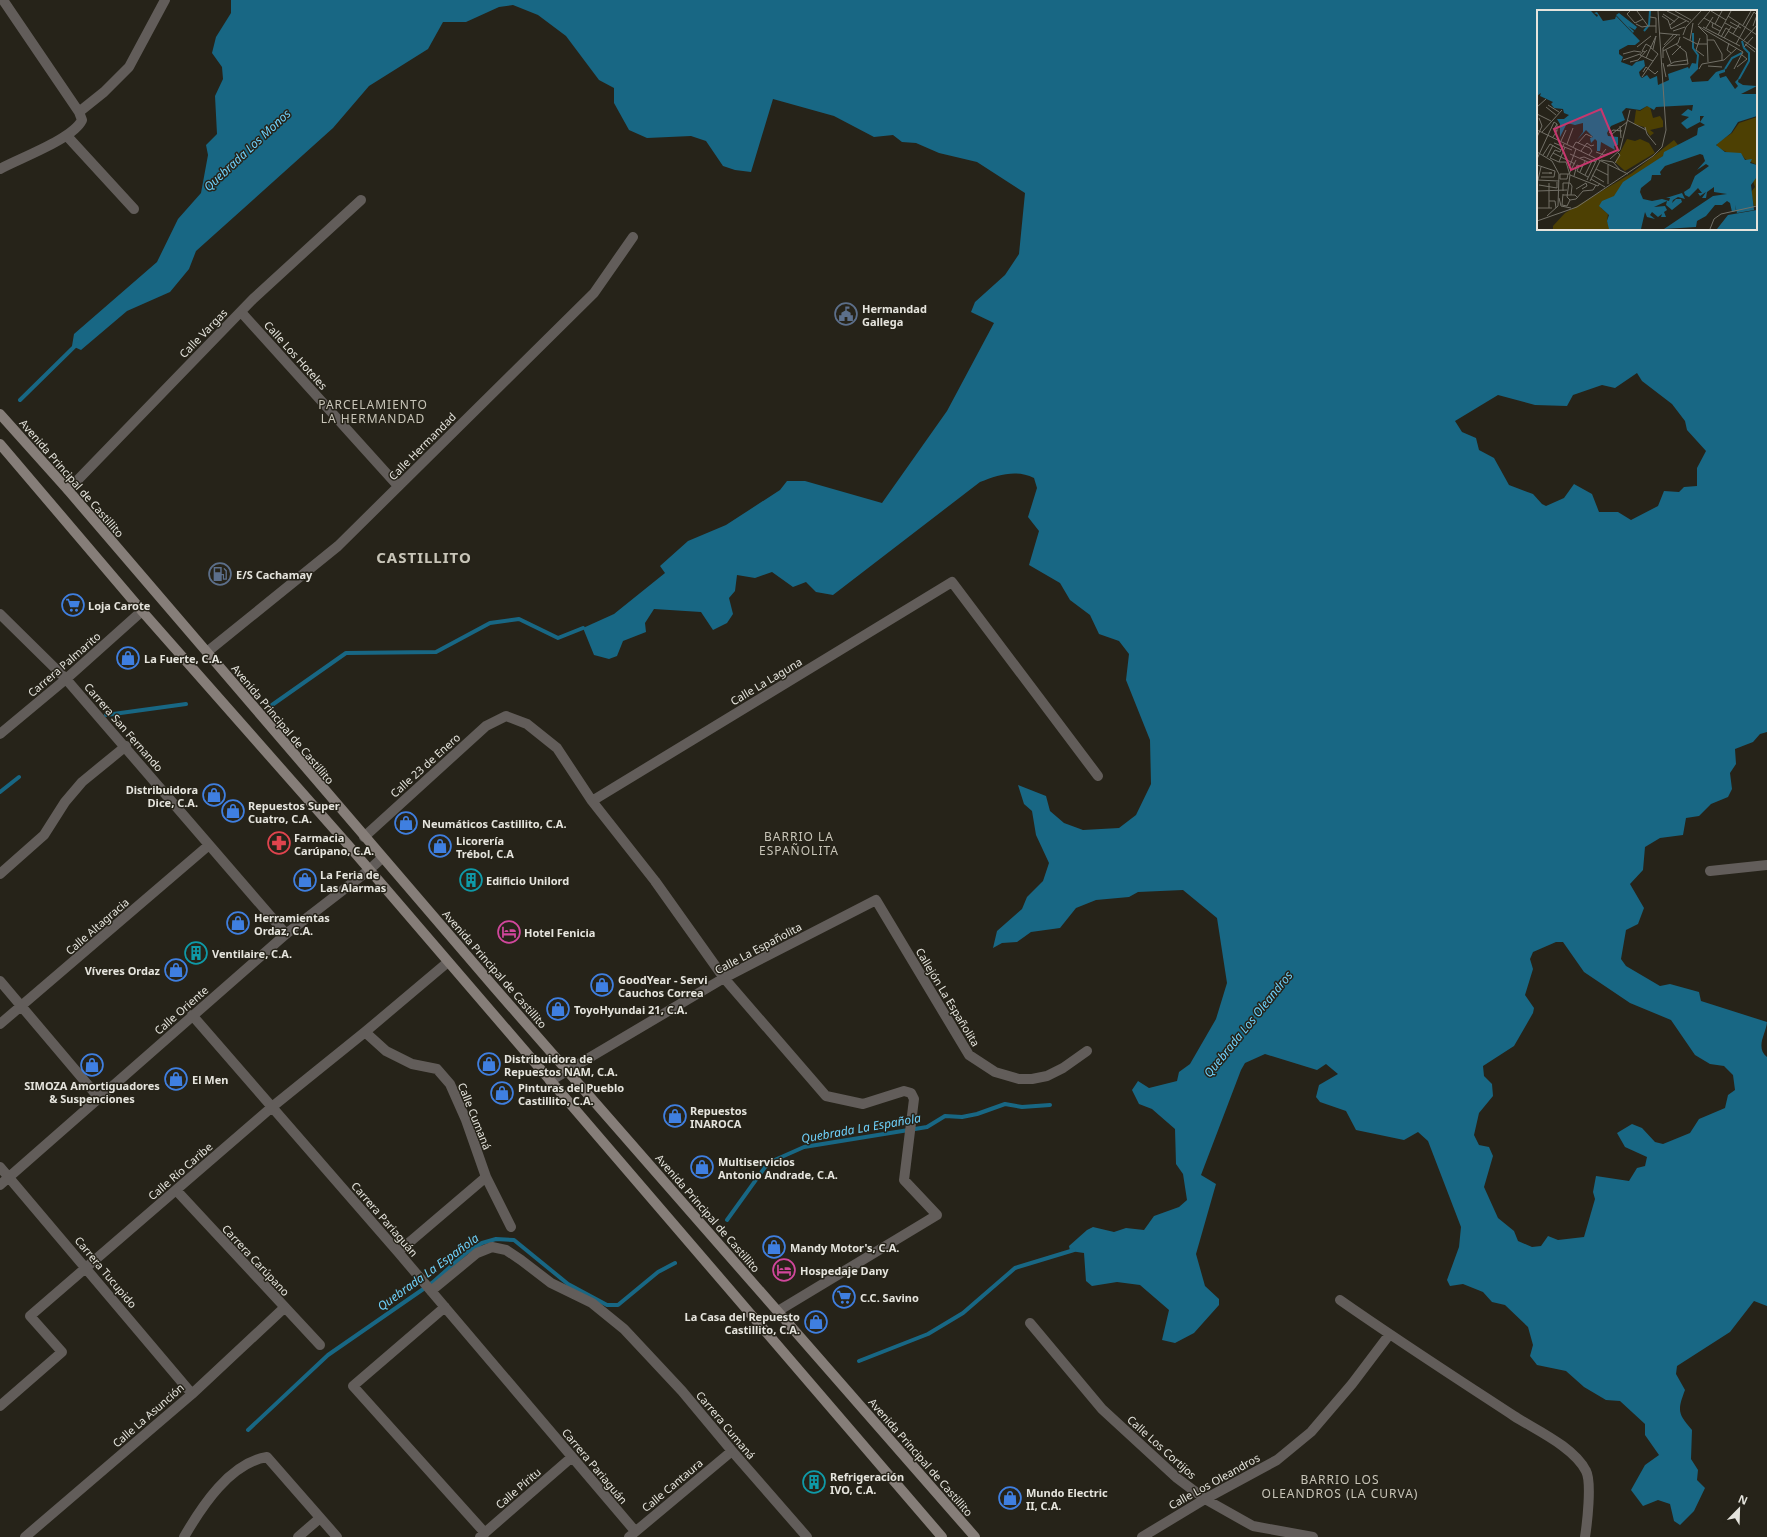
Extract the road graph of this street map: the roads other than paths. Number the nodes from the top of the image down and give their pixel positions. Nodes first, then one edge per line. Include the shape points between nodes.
1 (3, 0) edge
2 (165, 0) edge
3 (79, 112) junction
4 (67, 136) junction
5 (0, 169) edge
6 (361, 200) dead end
7 (134, 209) dead end
8 (633, 237) dead end
9 (241, 312) junction
10 (0, 414) edge
11 (0, 444) edge
12 (398, 486) junction
13 (68, 490) junction
14 (142, 611) junction
15 (0, 614) edge
16 (207, 652) junction
17 (66, 679) junction
18 (0, 734) edge
19 (126, 746) junction
20 (1098, 776) dead end
21 (592, 801) junction
22 (364, 837) junction
23 (209, 845) junction
24 (382, 858) junction
25 (1767, 865) edge
26 (369, 870) junction
27 (1710, 871) dead end
28 (0, 874) edge
29 (876, 900) joint
30 (286, 934) junction
31 (448, 962) junction
32 (724, 978) junction
33 (0, 981) edge
34 (23, 1006) junction
35 (192, 1015) junction
36 (0, 1024) edge
37 (365, 1032) junction
38 (1087, 1051) dead end
39 (568, 1070) junction
40 (550, 1081) junction
41 (99, 1098) junction
42 (272, 1107) junction
43 (0, 1167) edge
44 (9, 1177) junction
45 (486, 1177) junction
46 (0, 1185) edge
47 (176, 1190) junction
48 (511, 1227) dead end
49 (398, 1252) junction
50 (85, 1267) junction
51 (431, 1291) junction
52 (1340, 1300) dead end
53 (445, 1307) junction
54 (284, 1308) junction
55 (778, 1311) junction
56 (1030, 1323) dead end
57 (1389, 1335) junction
58 (320, 1345) dead end
59 (192, 1394) junction
60 (0, 1406) edge
61 (732, 1451) junction
62 (572, 1457) junction
63 (1205, 1499) junction
64 (320, 1518) junction
65 (632, 1534) edge
66 (483, 1535) edge
67 (25, 1537) edge
68 (184, 1537) edge
69 (298, 1537) edge
70 (337, 1537) edge
71 (808, 1537) edge
72 (942, 1537) edge
73 (975, 1537) edge
74 (1142, 1537) edge
75 (1312, 1537) edge
76 (1585, 1537) edge

1 - 3 street
2 - 3 street via 129,67
3 - 4 street via 81,123
4 - 5 street
4 - 7 street
6 - 9 street, Calle Vargas
8 - 12 street, Calle Hermandad via 594,293
9 - 12 street, Calle Los Hoteles
9 - 13 street, Calle Vargas
10 - 13 main road, Avenida Principal de Castillito
11 - 14 main road
12 - 16 street, Calle Hermandad via 338,546
13 - 16 main road, Avenida Principal de Castillito
14 - 17 street, Carrera Palmarito
14 - 26 main road
15 - 17 street, Carrera San Fernando
16 - 22 main road, Avenida Principal de Castillito
17 - 18 street, Carrera Palmarito
17 - 19 street, Carrera San Fernando
19 - 23 street, Carrera San Fernando
19 - 28 street via 82,782 65,802 44,835
20 - 21 street, Calle La Laguna via 952,582
21 - 22 street, Calle 23 de Enero via 557,748 527,724 506,716 486,726
21 - 32 street via 656,881
22 - 24 main road, Avenida Principal de Castillito
23 - 30 street, Carrera San Fernando
23 - 34 street, Calle Altagracia
24 - 26 street, Calle Oriente
24 - 39 main road, Avenida Principal de Castillito
25 - 27 street
26 - 30 street, Calle Oriente
26 - 31 main road
29 - 32 street, Calle La Españolita
29 - 38 street, Callejón La Españolita via 968,1055 995,1072 1019,1079 1032,1079 1047,1076 1063,1068
30 - 35 street, Calle Oriente
31 - 37 street, Calle Río Caribe
31 - 40 main road
32 - 39 street, Calle La Españolita
32 - 55 street via 826,1096 862,1104 904,1091 911,1093 914,1099 904,1180 937,1214
33 - 34 street
34 - 36 street, Calle Altagracia
34 - 41 street
35 - 41 street, Calle Oriente
35 - 42 street, Carrera Pariaguán
37 - 42 street, Calle Río Caribe
37 - 45 street, Calle Cumaná via 386,1051 412,1064 437,1069 450,1084
39 - 40 street, Calle La Españolita
39 - 55 main road, Avenida Principal de Castillito
40 - 72 main road
41 - 44 street, Calle Oriente
42 - 47 street, Calle Río Caribe
42 - 49 street, Carrera Pariaguán
43 - 44 street, Carrera Tucupido
44 - 46 street, Calle Oriente
44 - 50 street, Carrera Tucupido
45 - 48 street, Calle Cumaná
45 - 49 street
47 - 50 street, Calle Río Caribe
47 - 54 street, Carrera Carúpano
49 - 51 street, Carrera Pariaguán
50 - 59 street, Carrera Tucupido
50 - 60 street, Calle Río Caribe via 30,1316 62,1352
51 - 53 street, Carrera Pariaguán
51 - 61 street, Carrera Cumaná via 477,1253 492,1247 506,1250 551,1283 592,1303 624,1329 682,1391
52 - 57 street
53 - 62 street, Carrera Pariaguán
53 - 66 street via 353,1386
54 - 58 street, Carrera Carúpano
54 - 59 street, Calle La Asunción
55 - 73 main road, Avenida Principal de Castillito
56 - 63 street, Calle Los Cortijos via 1102,1409 1177,1478
57 - 63 street, Calle Los Oleandros via 1311,1432 1277,1460
57 - 76 street via 1569,1451 1579,1461 1587,1472 1589,1484
59 - 67 street, Calle La Asunción
61 - 65 street, Calle Cantaura
61 - 71 street, Carrera Cumaná
62 - 65 street, Carrera Pariaguán
62 - 66 street, Calle Píritu
63 - 74 street, Calle Los Oleandros
63 - 75 street, Calle Los Cortijos via 1253,1526
64 - 68 street via 268,1457 255,1459 228,1478 199,1511
64 - 69 street
64 - 70 street

